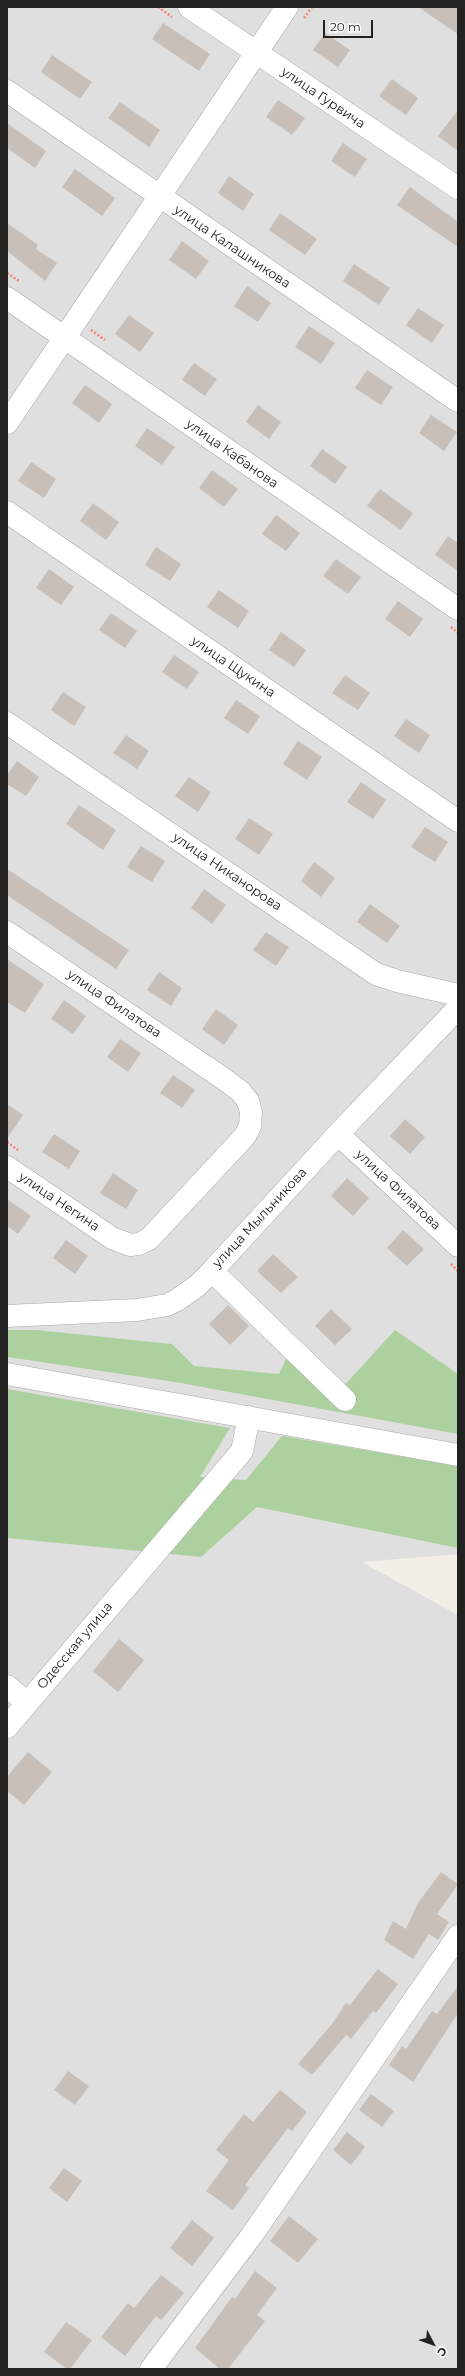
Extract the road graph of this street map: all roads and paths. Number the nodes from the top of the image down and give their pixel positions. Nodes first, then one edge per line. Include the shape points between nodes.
1 (189, 7) edge
2 (287, 7) edge
3 (255, 52) junction
4 (7, 90) edge
5 (458, 188) edge
6 (159, 197) junction
7 (7, 298) edge
8 (65, 338) junction
9 (458, 402) edge
10 (7, 423) edge
11 (7, 512) edge
12 (458, 609) edge
13 (7, 723) edge
14 (458, 821) edge
15 (7, 932) edge
16 (458, 995) edge
17 (458, 1008) edge
18 (338, 1134) junction
19 (7, 1167) edge
20 (112, 1238) joint
21 (458, 1246) edge
22 (212, 1271) junction
23 (7, 1316) edge
24 (7, 1374) edge
25 (345, 1400) dead end
26 (249, 1417) junction
27 (458, 1455) edge
28 (7, 1686) edge
29 (28, 1703) junction
30 (7, 1727) edge
31 (458, 1936) edge
32 (151, 2369) edge

1 - 3 street, улица Гурвича
2 - 3 street
3 - 5 street, улица Гурвича
3 - 6 street
4 - 6 street, улица Калашникова
6 - 8 street
6 - 9 street, улица Калашникова
7 - 8 street, улица Кабанова
8 - 10 street
8 - 12 street, улица Кабанова
11 - 14 street, улица Щукина
13 - 16 street, улица Никанорова via 376,974
15 - 20 street, улица Филатова via 221,1077 240,1091 248,1101 251,1112 250,1126 245,1136 149,1239 130,1245
17 - 18 street, улица Мыльникова
18 - 21 street, улица Филатова
18 - 22 street, улица Мыльникова
19 - 20 street, улица Негина
22 - 23 street, улица Мыльникова via 197,1286 167,1305 137,1310
22 - 25 street
24 - 26 street
26 - 27 street
26 - 29 street, Одесская улица via 242,1451
28 - 29 street
29 - 30 street, Одесская улица
31 - 32 street via 252,2235

